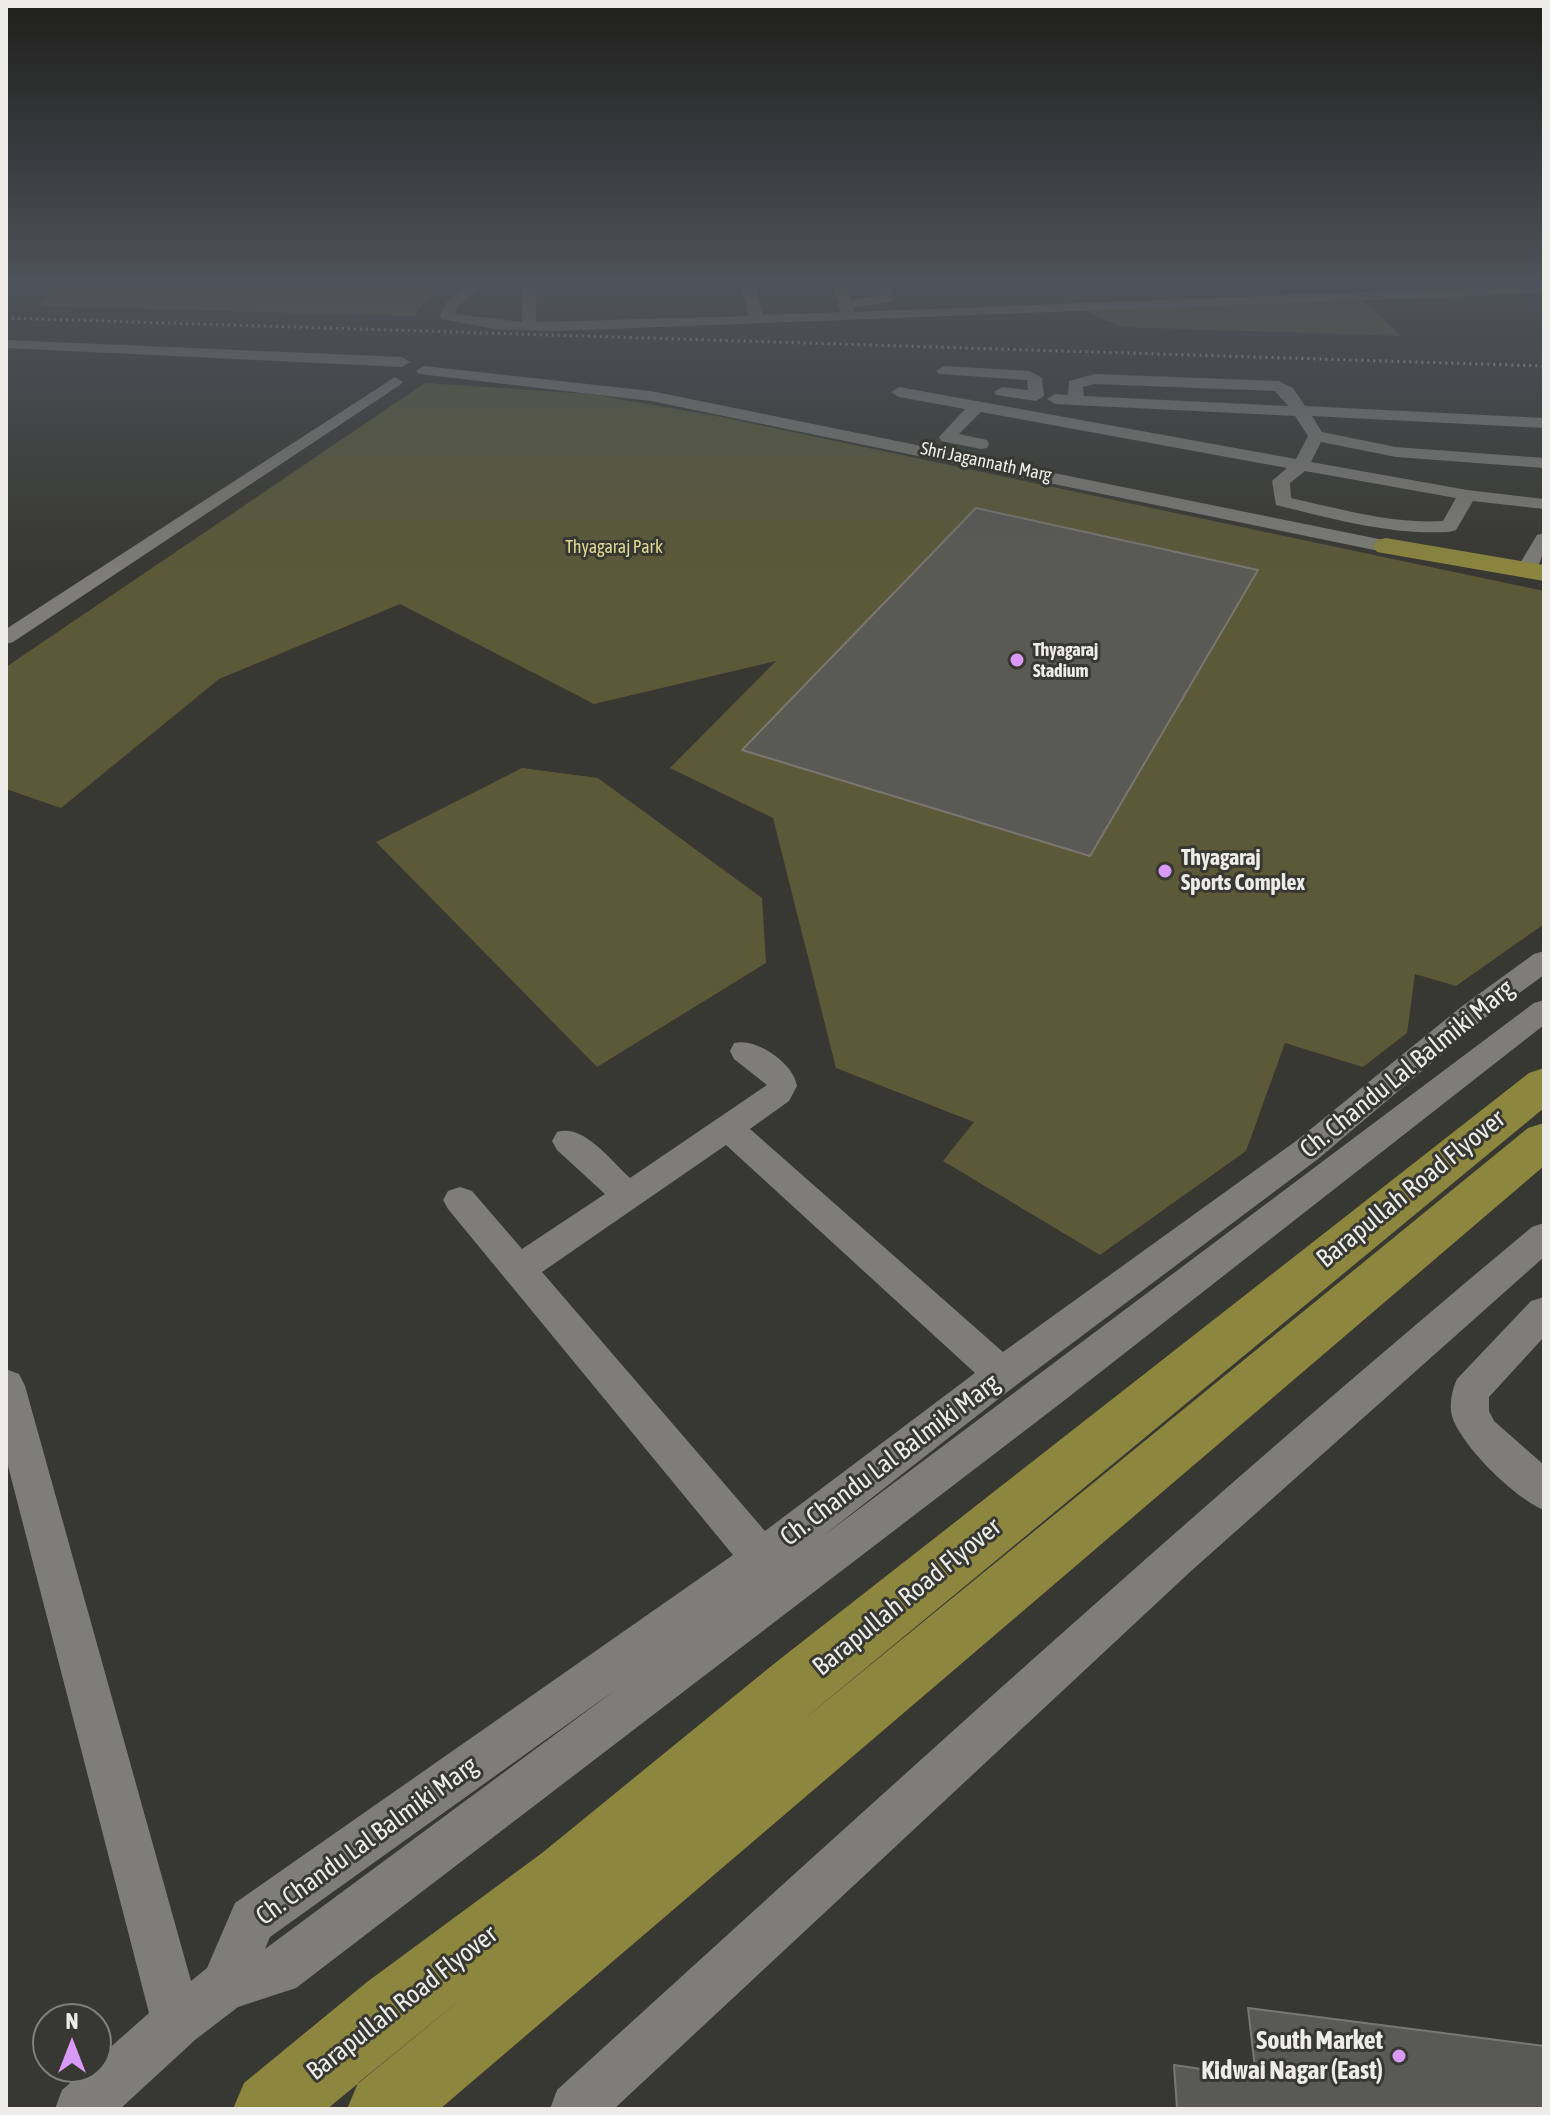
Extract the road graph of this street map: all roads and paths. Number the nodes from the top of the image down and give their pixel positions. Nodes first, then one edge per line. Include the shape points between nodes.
1 (364, 380) edge
2 (388, 380) edge
3 (410, 380) edge
4 (511, 380) edge
5 (949, 380) edge
6 (977, 380) edge
7 (1001, 380) edge
8 (1034, 380) edge
9 (1089, 380) edge
10 (1116, 380) edge
11 (395, 382) junction
12 (936, 383) junction
13 (899, 392) dead end
14 (1001, 392) junction
15 (1036, 396) junction
16 (974, 397) junction
17 (1076, 400) junction
18 (1299, 412) junction
19 (1480, 420) junction
20 (1544, 423) edge
21 (996, 428) junction
22 (1316, 436) junction
23 (1502, 460) junction
24 (1544, 463) edge
25 (1301, 465) junction
26 (1467, 495) junction
27 (1540, 508) edge
28 (1325, 511) junction
29 (142, 529) junction
30 (1316, 531) junction
31 (163, 534) junction
32 (1544, 539) edge
33 (1386, 546) joint
34 (1536, 573) edge
35 (6, 617) edge
36 (6, 638) edge
37 (1544, 961) edge
38 (1544, 1010) edge
39 (1471, 1014) junction
40 (1509, 1037) junction
41 (745, 1051) dead end
42 (1544, 1084) edge
43 (728, 1128) junction
44 (1544, 1140) edge
45 (568, 1141) dead end
46 (627, 1195) junction
47 (460, 1200) dead end
48 (1544, 1237) edge
49 (520, 1269) junction
50 (1544, 1312) edge
51 (1002, 1374) junction
52 (6, 1386) edge
53 (1544, 1491) edge
54 (774, 1573) junction
55 (177, 2022) junction
56 (81, 2109) edge
57 (270, 2109) edge
58 (384, 2109) edge
59 (576, 2109) edge

1 - 29 street
2 - 11 street
3 - 11 street
4 - 30 street, Shri Jagannath Marg via 623,391 895,436
5 - 12 street
6 - 16 street
7 - 14 street
8 - 15 street
9 - 17 street via 1075,384
10 - 18 street via 1272,385 1287,391
11 - 31 street
12 - 13 street
12 - 16 street
14 - 15 street
14 - 16 street
15 - 17 street
15 - 21 street
16 - 21 street
16 - 21 street via 940,435
17 - 18 street
18 - 19 street
18 - 22 street
19 - 20 street
19 - 23 street
21 - 25 street
22 - 23 street via 1396,452
22 - 25 street
23 - 24 street
25 - 26 street
25 - 28 street via 1281,481 1282,501
26 - 27 street
26 - 28 street via 1449,526 1399,527
28 - 30 street
29 - 31 street
29 - 35 street
30 - 33 street, Shri Jagannath Marg
31 - 36 street
32 - 34 street
33 - 34 highway
37 - 39 street, Ch. Chandu Lal Balmiki Marg
38 - 40 street, Ch. Chandu Lal Balmiki Marg
39 - 40 street
39 - 51 street, Ch. Chandu Lal Balmiki Marg via 1307,1150
40 - 54 street, Ch. Chandu Lal Balmiki Marg via 1048,1391
41 - 43 street via 781,1078 782,1086
42 - 57 highway, Barapullah Road Flyover via 566,1877 392,2007
43 - 46 street
43 - 51 street
44 - 58 highway, Barapullah Road Flyover
45 - 46 street
46 - 49 street
47 - 49 street
48 - 59 street via 1403,1355 1080,1644
49 - 54 street
50 - 53 street via 1470,1391 1470,1414 1481,1433
51 - 54 street, Ch. Chandu Lal Balmiki Marg
52 - 55 street
54 - 55 street, Ch. Chandu Lal Balmiki Marg via 252,1920 225,1986
55 - 56 street

